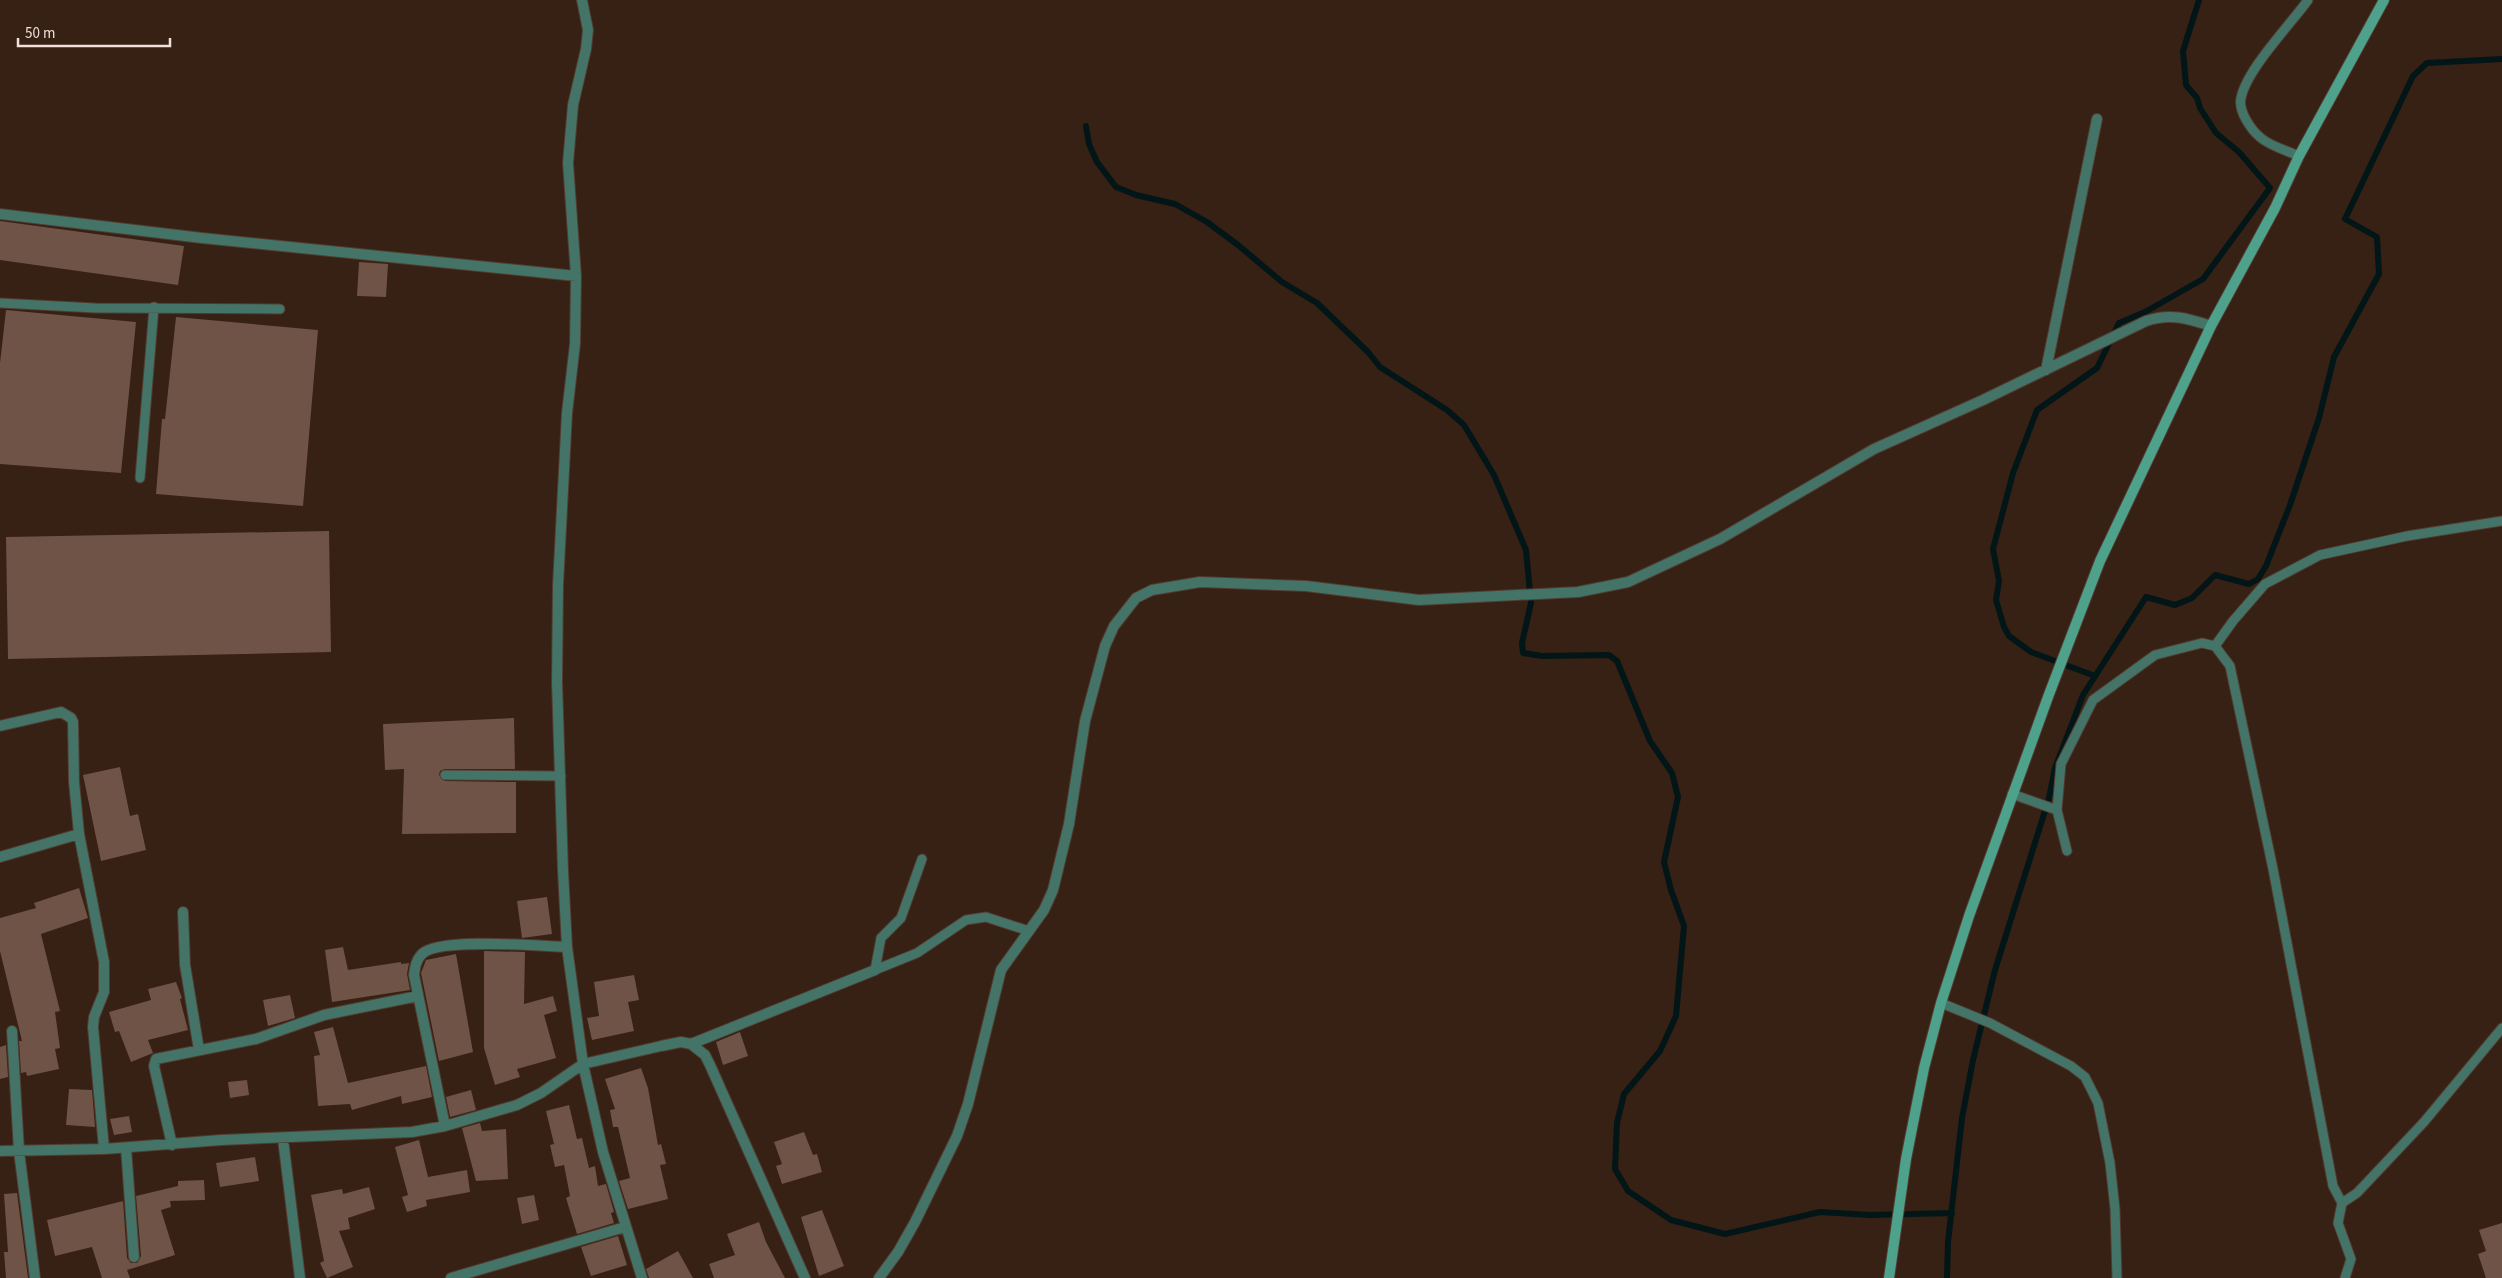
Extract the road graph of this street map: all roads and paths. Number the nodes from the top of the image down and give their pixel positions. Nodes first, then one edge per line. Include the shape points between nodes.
1 (582, 0) edge
2 (2308, 0) edge
3 (2384, 0) edge
4 (2097, 119) dead end
5 (2299, 156) junction
6 (0, 214) edge
7 (576, 276) junction
8 (0, 303) edge
9 (154, 307) junction
10 (280, 309) dead end
11 (2211, 326) junction
12 (2046, 370) junction
13 (140, 478) dead end
14 (2502, 521) edge
15 (2215, 646) junction
16 (0, 726) edge
17 (445, 775) dead end
18 (561, 776) junction
19 (2012, 794) junction
20 (2057, 810) junction
21 (79, 834) junction
22 (2067, 851) dead end
23 (0, 857) edge
24 (922, 859) dead end
25 (183, 912) dead end
26 (1029, 931) junction
27 (567, 947) junction
28 (875, 970) junction
29 (418, 996) junction
30 (1941, 1003) junction
31 (2502, 1028) edge
32 (12, 1031) dead end
33 (692, 1044) junction
34 (199, 1050) junction
35 (583, 1064) junction
36 (445, 1126) junction
37 (283, 1138) junction
38 (172, 1145) junction
39 (126, 1148) junction
40 (104, 1149) junction
41 (0, 1151) edge
42 (18, 1151) junction
43 (2342, 1203) junction
44 (625, 1227) junction
45 (134, 1257) dead end
46 (36, 1278) edge
47 (300, 1278) edge
48 (451, 1278) edge
49 (642, 1278) edge
50 (805, 1278) edge
51 (879, 1278) edge
52 (1889, 1278) edge
53 (2117, 1278) edge
54 (2345, 1278) edge

1 - 7 street via 588,30 573,105 568,164
2 - 5 lane via 2255,69 2240,99 2242,111 2261,139
3 - 5 street
4 - 12 street
5 - 11 street via 2275,208
6 - 7 street
7 - 18 street via 575,344 567,413 558,585
8 - 9 lane via 95,308
9 - 10 lane
9 - 13 lane
11 - 12 street via 2187,317 2159,317
11 - 19 street via 2100,561
12 - 26 street via 1874,449 1720,539 1628,582 1578,592 1419,600 1306,586 1200,582 1152,590 1136,598 1114,626 1105,646 1085,721 1059,869 1044,910
14 - 15 lane via 2407,536 2320,555 2265,584
15 - 20 lane via 2202,643 2155,655 2093,700 2061,764
15 - 43 lane via 2230,666 2273,869 2331,1180
16 - 21 street via 61,712 71,718
17 - 18 lane
18 - 27 street
19 - 20 lane
19 - 30 street
20 - 22 lane
21 - 23 street
21 - 40 street via 104,962 104,992 93,1027
24 - 28 lane via 901,918 881,938
25 - 34 street via 185,965
26 - 28 lane via 986,917 966,920 917,953
26 - 51 street via 1001,970 957,1136 915,1222
27 - 29 street via 461,944 433,948 423,953 415,965
27 - 35 street
28 - 33 street
29 - 34 street via 324,1014 256,1039
29 - 36 street
30 - 52 street via 1906,1159
30 - 53 lane via 1990,1023 2071,1066 2085,1078 2098,1103 2110,1163
31 - 43 lane via 2424,1122 2357,1193
32 - 42 street
33 - 35 street via 681,1042
33 - 50 street via 705,1055 710,1065
34 - 38 street via 155,1061
35 - 36 street via 541,1093 517,1104
35 - 44 street via 603,1152
36 - 37 street via 412,1132
37 - 38 street
37 - 47 street
38 - 39 street
39 - 40 street
39 - 45 street
40 - 42 street
41 - 42 street
42 - 46 street
43 - 54 lane via 2338,1223 2351,1260
44 - 48 street
44 - 49 street

